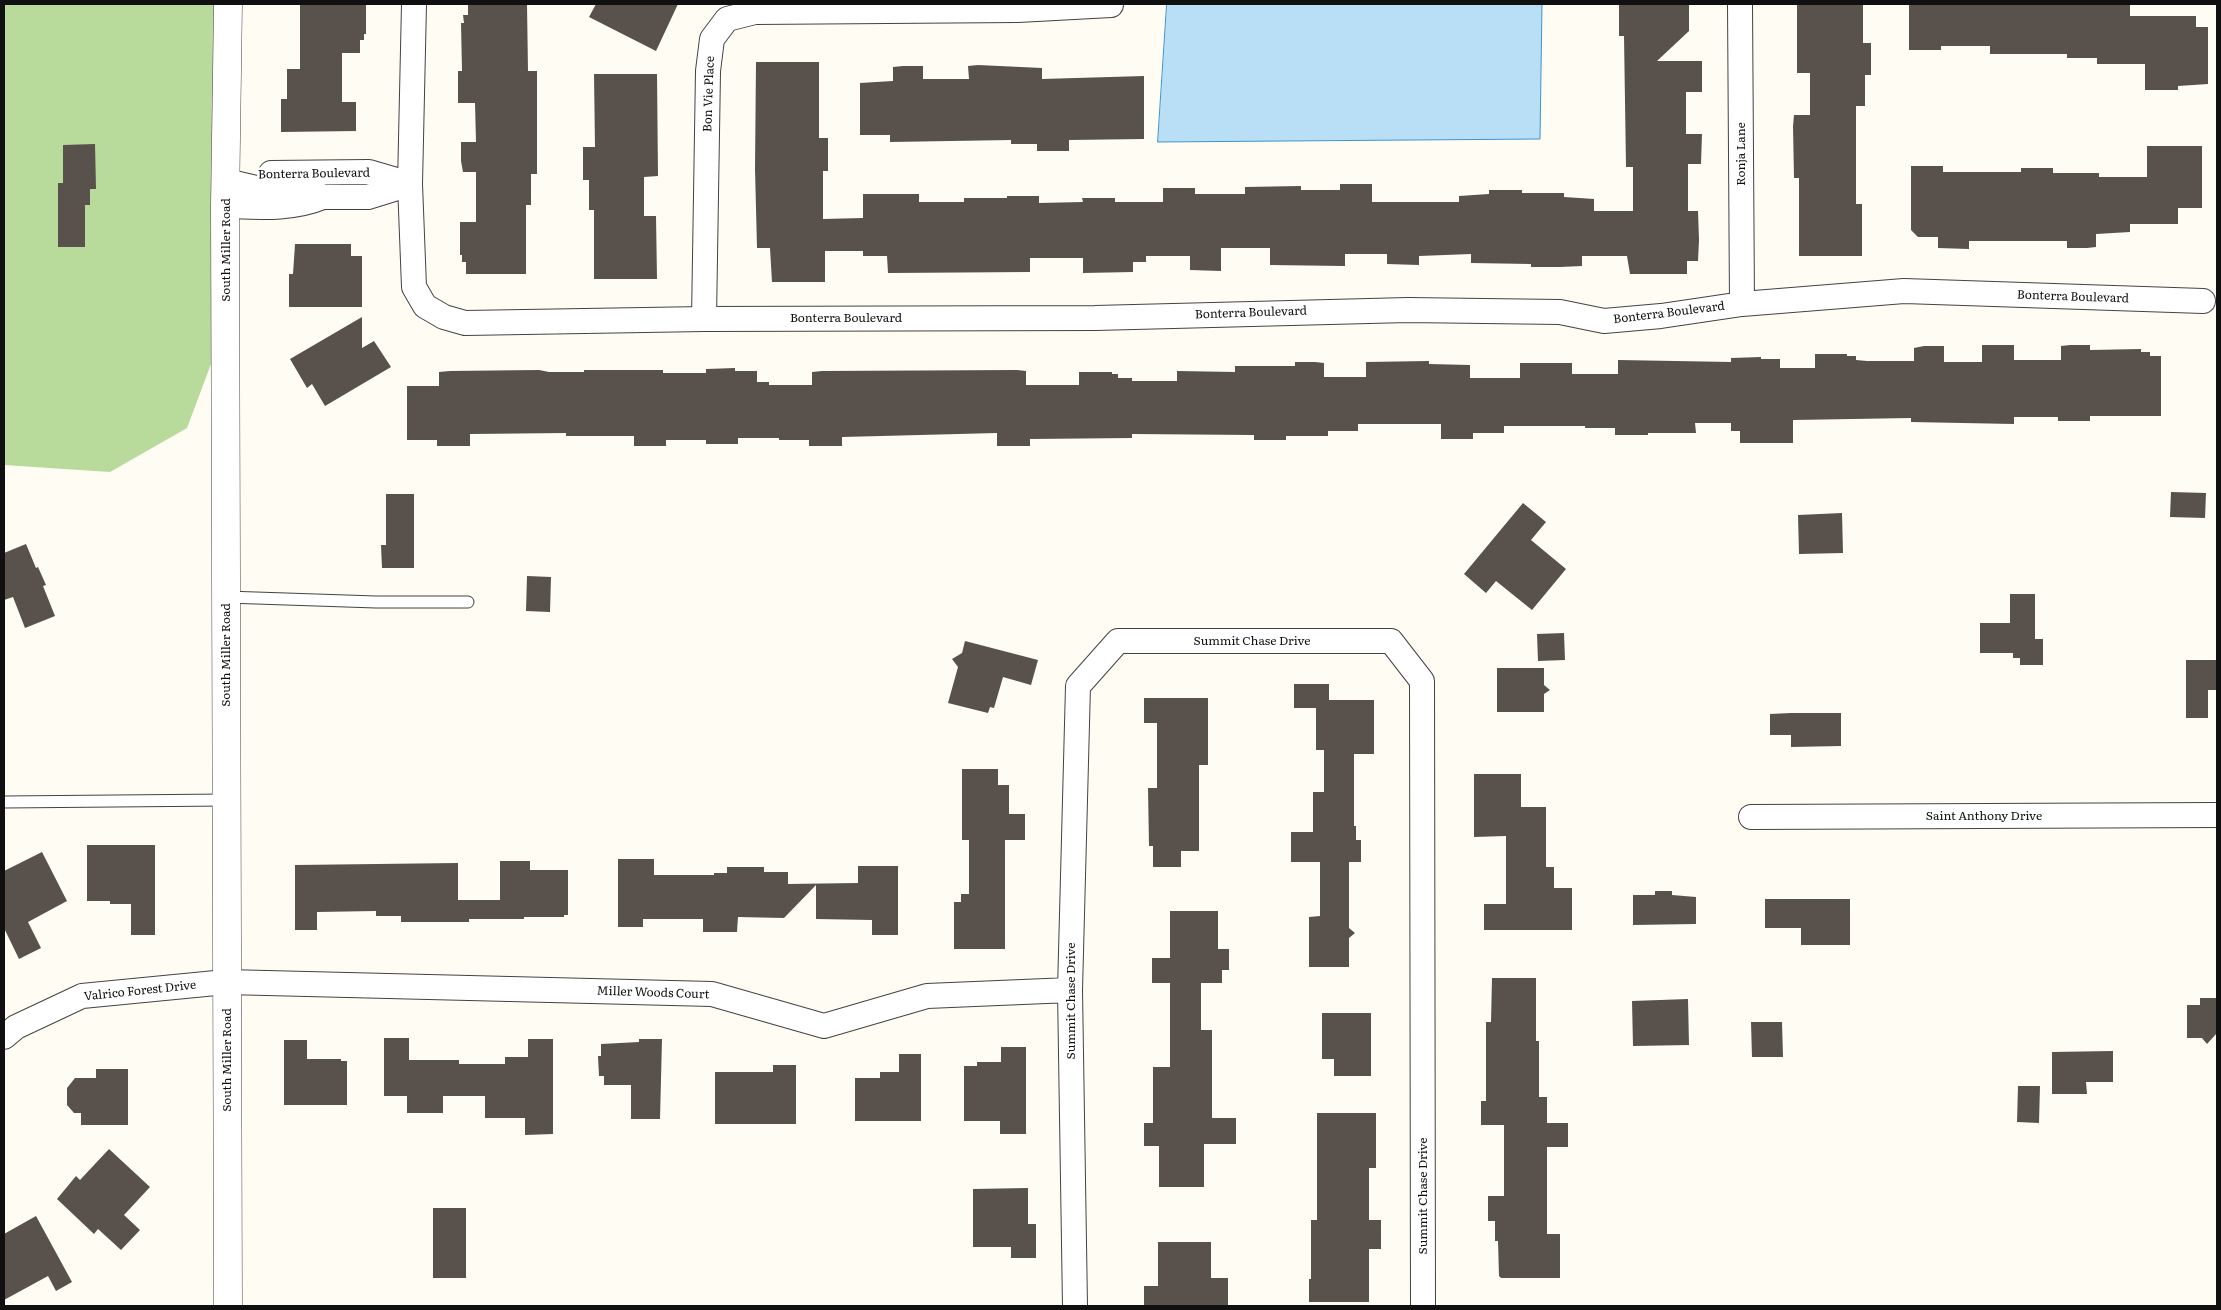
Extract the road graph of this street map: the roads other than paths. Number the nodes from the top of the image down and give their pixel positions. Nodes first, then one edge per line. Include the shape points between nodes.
1 (228, 4) edge
2 (414, 4) edge
3 (1740, 4) edge
4 (1111, 5) edge
5 (410, 184) junction
6 (226, 194) junction
7 (2204, 301) dead end
8 (1742, 304) junction
9 (704, 319) junction
10 (226, 597) junction
11 (468, 602) dead end
12 (226, 800) junction
13 (4, 802) edge
14 (2217, 815) edge
15 (1750, 817) dead end
16 (226, 982) junction
17 (1070, 990) junction
18 (4, 1037) edge
19 (228, 1306) edge
20 (1075, 1306) edge
21 (1423, 1306) edge

1 - 6 street, South Miller Road
2 - 5 street, Bonterra Boulevard
3 - 8 street, Ronja Lane
4 - 9 street, Bon Vie Place via 1018,10 755,12 728,19 712,39 708,71
5 - 6 street, Bonterra Boulevard via 368,197 323,197 303,189 256,188
5 - 6 street, Bonterra Boulevard via 369,172 260,173
5 - 9 street, Bonterra Boulevard via 414,286 425,306 444,317 465,323
6 - 10 street, South Miller Road
7 - 8 street, Bonterra Boulevard via 1904,291
8 - 9 street, Bonterra Boulevard via 1604,321 1560,312 1418,310 1095,318
10 - 11 lane
10 - 12 street, South Miller Road
12 - 13 lane
12 - 16 street, South Miller Road
14 - 15 street, Saint Anthony Drive
16 - 17 street, Miller Woods Court via 712,994 824,1026 927,996
16 - 18 street, Valrico Forest Drive via 82,996 16,1027
16 - 19 street, South Miller Road
17 - 20 street, Summit Chase Drive
17 - 21 street, Summit Chase Drive via 1078,686 1118,641 1391,641 1422,680

